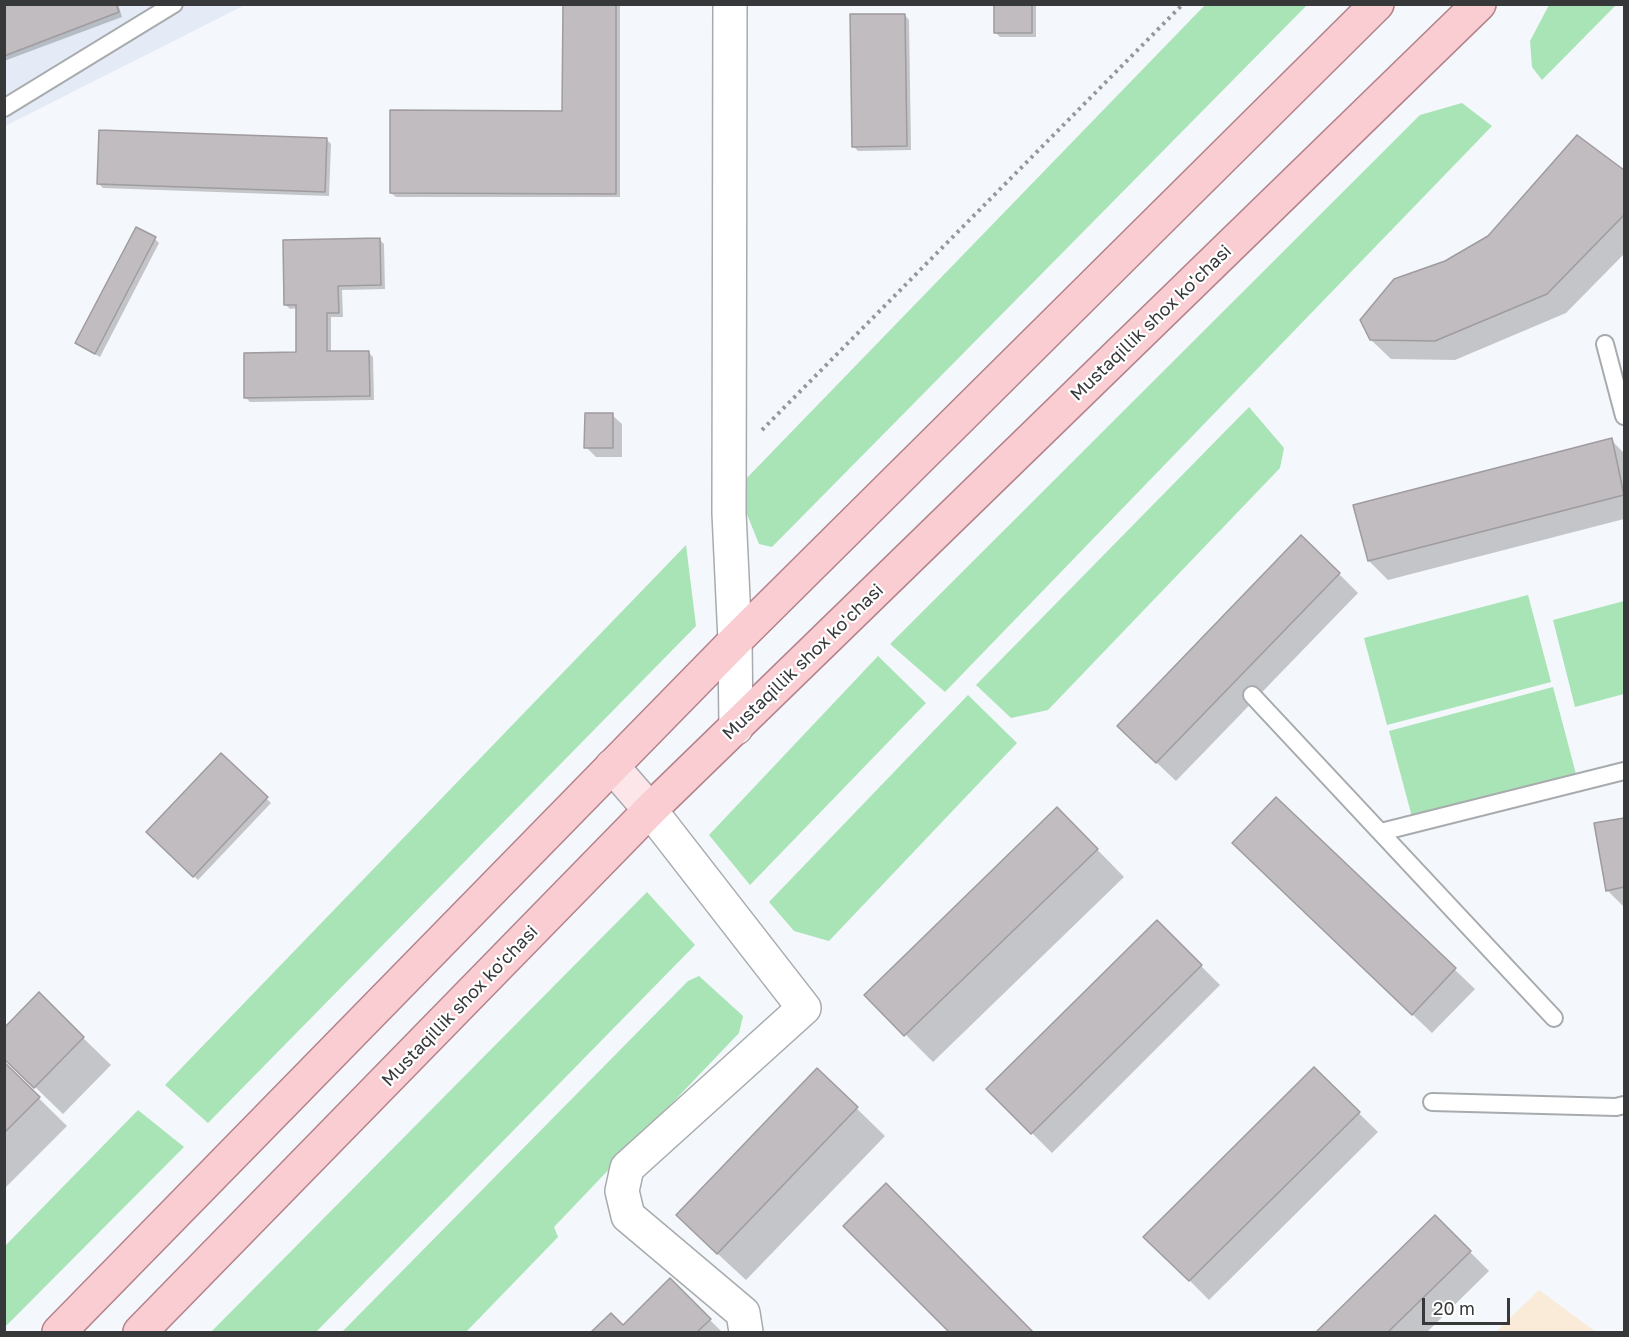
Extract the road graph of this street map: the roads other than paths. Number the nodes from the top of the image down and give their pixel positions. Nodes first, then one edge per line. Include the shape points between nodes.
1 (174, 4) edge
2 (730, 4) edge
3 (1377, 4) edge
4 (1479, 4) edge
5 (4, 108) edge
6 (1605, 344) dead end
7 (1624, 416) edge
8 (735, 641) junction
9 (1252, 694) dead end
10 (735, 728) junction
11 (612, 766) junction
12 (1624, 771) edge
13 (651, 810) junction
14 (1381, 832) junction
15 (1554, 1018) dead end
16 (1432, 1102) dead end
17 (1624, 1105) edge
18 (59, 1332) edge
19 (140, 1332) edge
20 (746, 1332) edge

1 - 5 lane
2 - 8 street via 729,513
3 - 8 main road
4 - 10 main road, Mustaqillik shox ko'chasi
6 - 7 lane
8 - 10 street
8 - 11 main road
9 - 14 lane
10 - 13 main road, Mustaqillik shox ko'chasi
11 - 13 main road
11 - 18 main road
12 - 14 lane
13 - 19 main road, Mustaqillik shox ko'chasi
13 - 20 street via 804,1008 627,1168 622,1191 628,1216 743,1313
14 - 15 lane
16 - 17 lane

